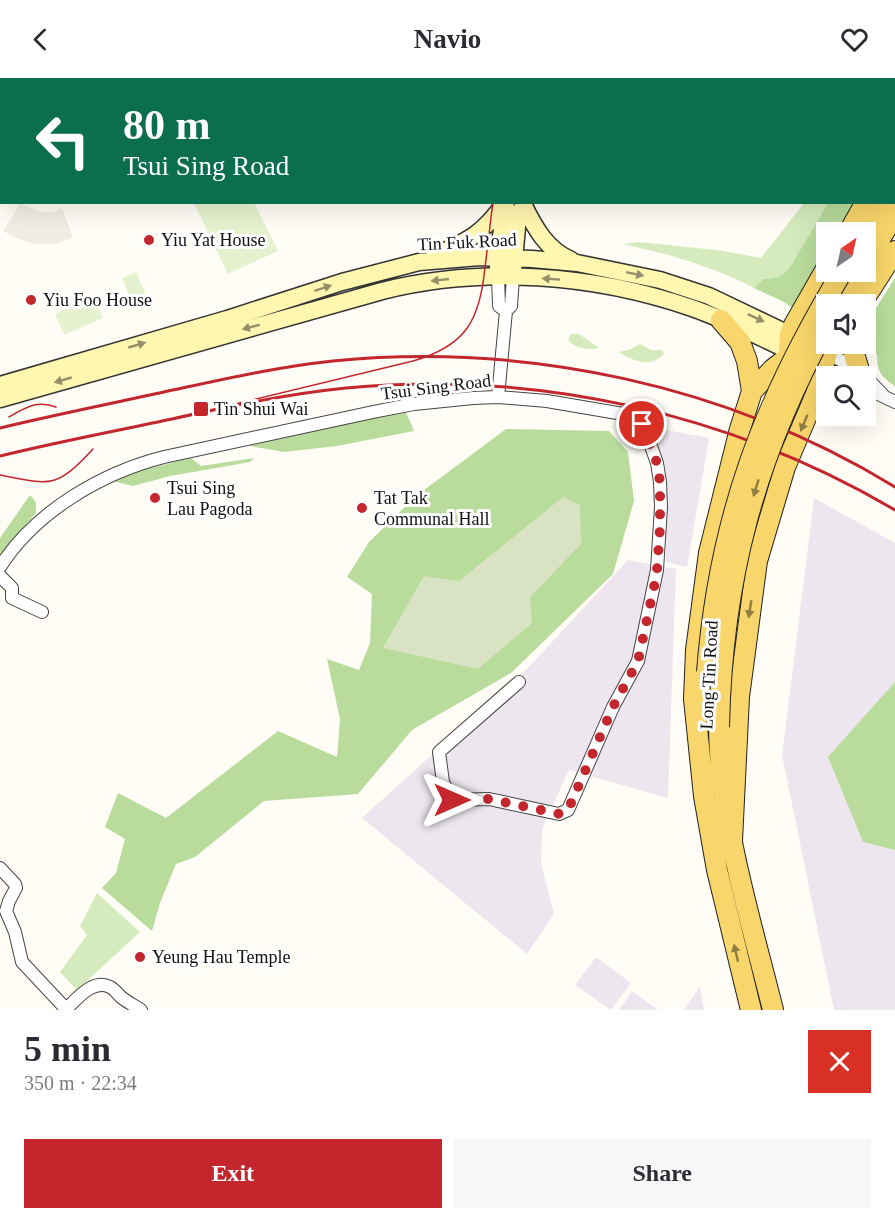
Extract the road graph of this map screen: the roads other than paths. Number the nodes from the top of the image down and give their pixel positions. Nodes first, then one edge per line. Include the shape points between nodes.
1 (504, 204) edge
2 (506, 204) edge
3 (524, 204) edge
4 (865, 204) edge
5 (883, 204) edge
6 (895, 213) edge
7 (855, 222) edge
8 (872, 222) edge
9 (876, 245) edge
10 (895, 251) edge
11 (506, 258) junction
12 (419, 262) junction
13 (577, 263) junction
14 (505, 277) junction
15 (825, 282) edge
16 (839, 282) edge
17 (867, 294) edge
18 (721, 320) junction
19 (819, 357) edge
20 (0, 385) edge
21 (752, 391) junction
22 (883, 395) junction
23 (498, 397) junction
24 (0, 399) edge
25 (895, 402) edge
26 (0, 567) edge
27 (0, 576) edge
28 (42, 612) dead end
29 (519, 682) dead end
30 (704, 796) junction
31 (732, 841) junction
32 (0, 868) edge
33 (66, 1009) edge
34 (141, 1010) edge
35 (752, 1010) edge
36 (773, 1010) edge

1 - 12 main road via 482,231
2 - 11 main road
3 - 11 main road
3 - 13 main road via 550,247
4 - 7 main road
5 - 8 main road
6 - 9 main road
10 - 17 main road
11 - 12 main road, Tin Fuk Road
11 - 13 main road, Tin Fuk Road
11 - 14 main road
20 -> 12 main road, Tin Fuk Road
13 -> 19 main road, Tin Fuk Road via 636,274 710,296
18 -> 14 main road, Tin Fuk Road via 616,287 562,279
14 - 23 street via 499,306 506,311
14 -> 24 main road, Tin Fuk Road via 410,284
15 - 19 main road
16 - 19 main road, bridge
18 - 19 main road, Tin Fuk Road
18 - 21 main road via 740,342
19 - 21 main road
19 - 22 street
19 - 22 street
19 - 30 main road, Long Tin Road, bridge via 762,428 735,506 719,573 707,672
19 -> 31 main road via 816,394 785,467 757,561 739,697
19 -> 31 main road, Long Tin Road, bridge via 790,397 767,454 743,533 725,627 720,770
21 - 30 main road via 709,552 696,650 694,699
22 - 25 street
23 - 26 street, Tsui Sing Road via 414,404 141,462 103,478 62,504 11,550
23 - 29 street, Tsui Sing Road via 547,401 636,418 648,438 660,482 657,570 638,661 613,707 568,810 560,814 489,799 452,800 443,782 438,752
27 - 28 street via 12,588 12,598
35 -> 30 main road, Long Tin Road via 717,870
31 - 36 main road, Long Tin Road
32 - 33 street via 16,888 6,911 22,962
33 - 34 street via 85,992 102,986 110,987

